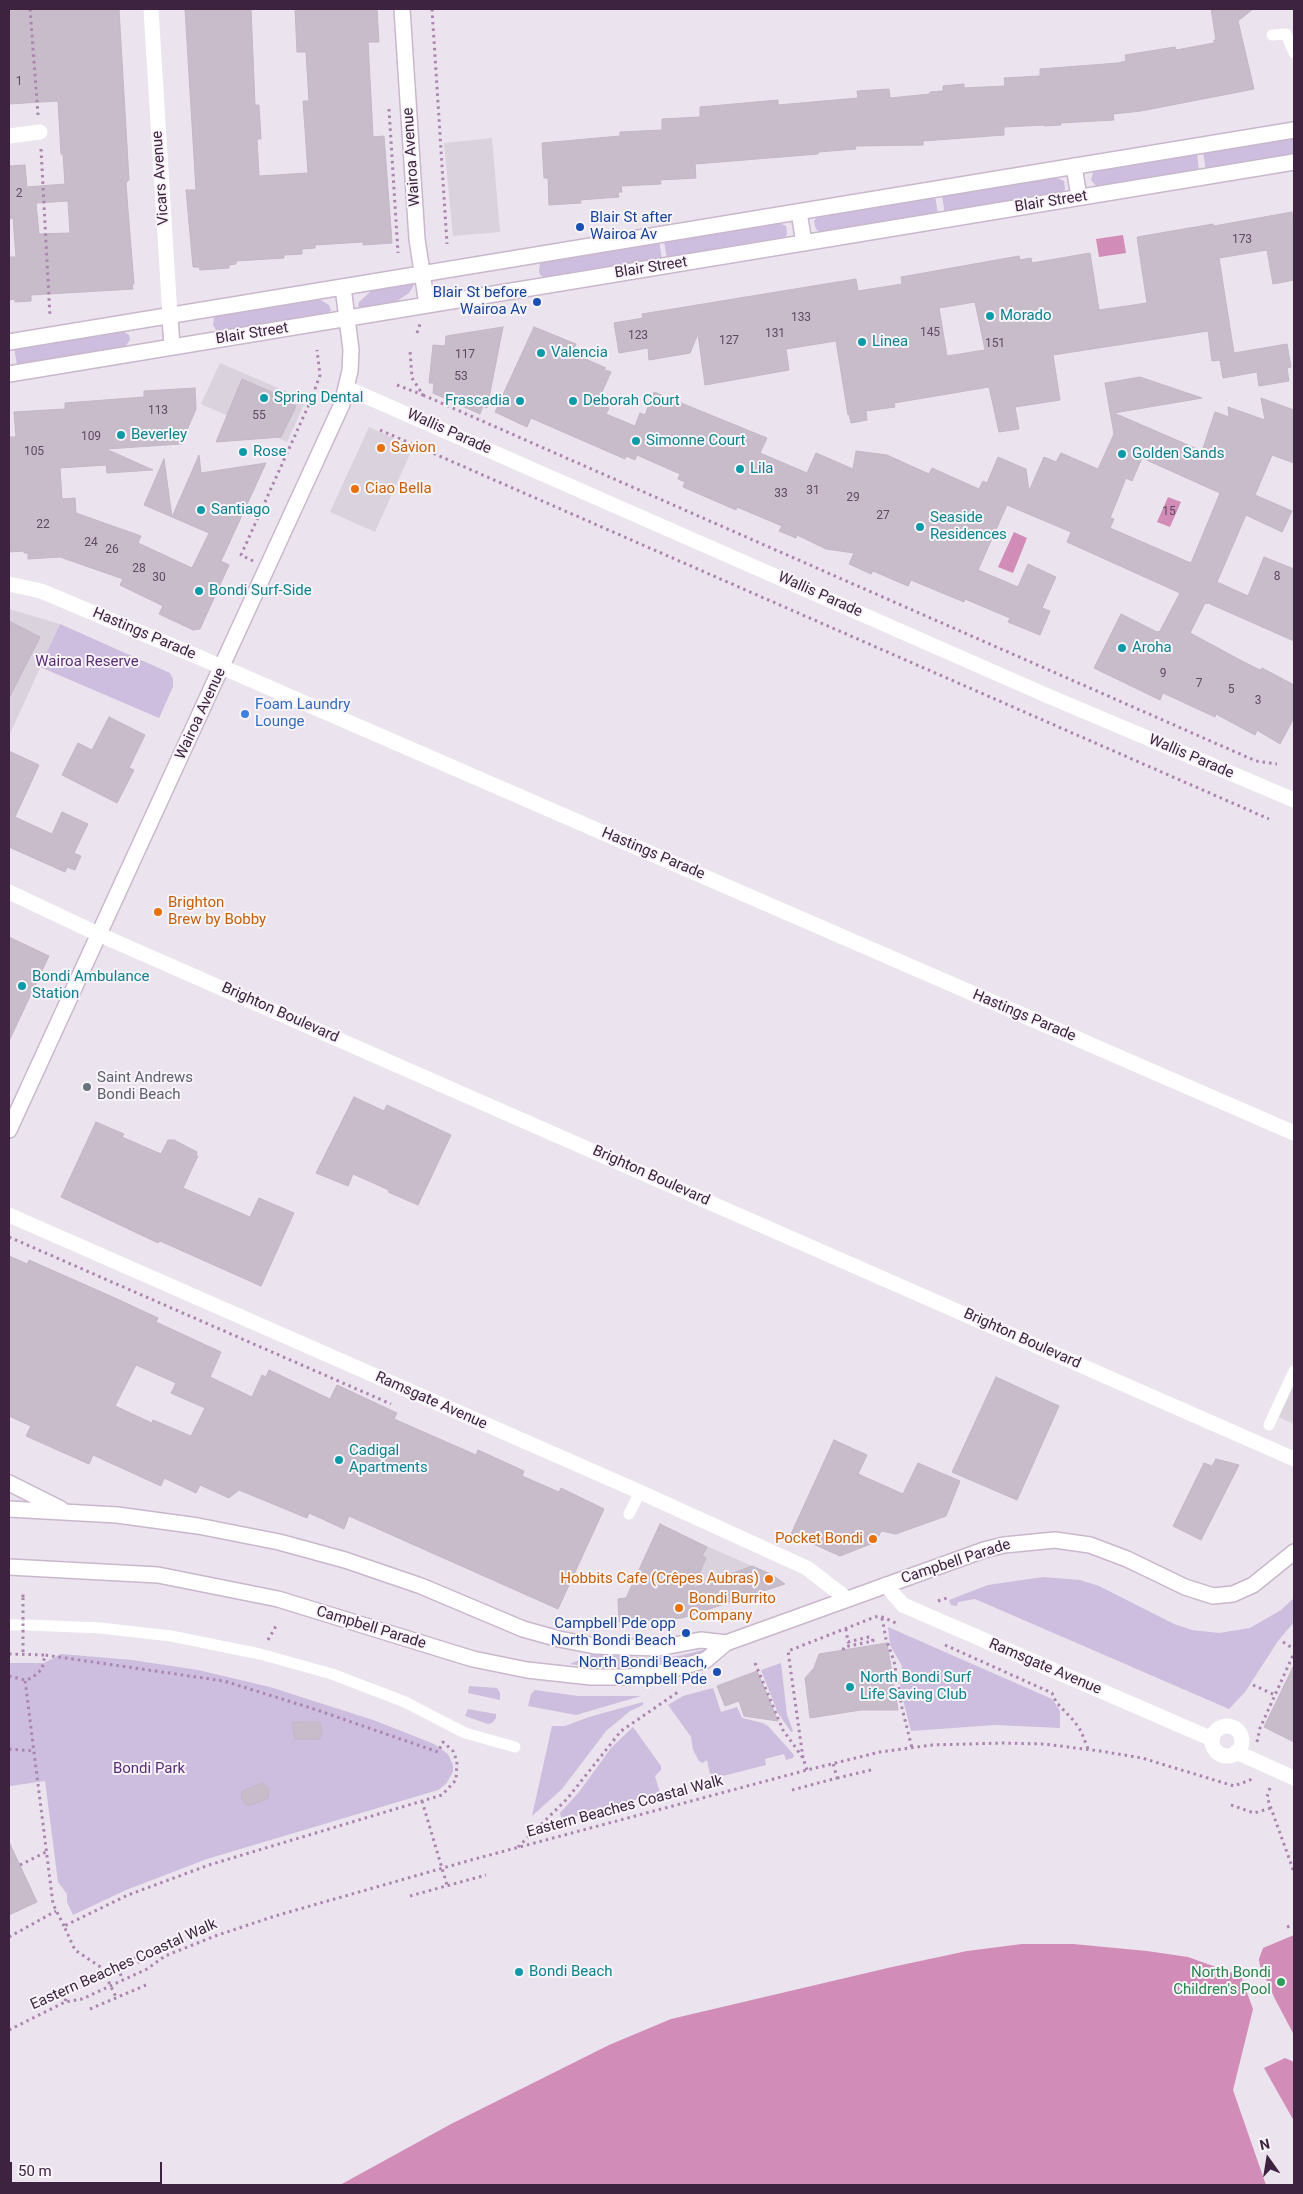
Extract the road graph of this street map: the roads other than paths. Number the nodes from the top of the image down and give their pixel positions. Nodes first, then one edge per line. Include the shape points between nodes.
1 (151, 9) edge
2 (402, 9) edge
3 (1272, 35) dead end
4 (1294, 53) edge
5 (1294, 130) edge
6 (40, 132) road end
7 (9, 136) edge
8 (1294, 162) edge
9 (1074, 166) junction
10 (1079, 197) junction
11 (799, 212) junction
12 (804, 243) junction
13 (422, 274) junction
14 (343, 287) junction
15 (427, 305) junction
16 (170, 316) junction
17 (348, 318) junction
18 (9, 342) edge
19 (172, 347) junction
20 (9, 374) edge
21 (347, 388) junction
22 (9, 584) edge
23 (222, 667) junction
24 (1294, 800) edge
25 (14, 895) edge
26 (98, 934) junction
27 (9, 1130) edge
28 (1294, 1133) edge
29 (9, 1215) edge
30 (1294, 1372) edge
31 (1269, 1424) dead end
32 (1294, 1459) edge
33 (9, 1483) edge
34 (640, 1492) junction
35 (9, 1509) edge
36 (64, 1511) junction
37 (630, 1514) dead end
38 (1294, 1552) edge
39 (9, 1567) edge
40 (886, 1585) junction
41 (846, 1599) junction
42 (18, 1625) edge
43 (726, 1643) junction
44 (1212, 1738) junction
45 (515, 1747) dead end
46 (1236, 1752) junction
47 (1294, 1778) edge

1 - 16 street, Vicars Avenue
2 - 13 street, Wairoa Avenue
3 - 4 lane via 1286,34
5 - 9 street, Blair Street
6 - 7 street
8 - 10 street, Blair Street
9 - 10 street
9 - 11 street, Blair Street
10 - 12 street, Blair Street
11 - 12 street
11 - 13 street, Blair Street
12 - 15 street, Blair Street
13 - 14 street, Blair Street
13 - 15 street, Wairoa Avenue
14 - 16 street, Blair Street
14 - 17 street, Wairoa Avenue
15 - 17 street, Blair Street
16 - 18 street, Blair Street
16 - 19 street, Vicars Avenue
17 - 19 street, Blair Street
17 - 21 street, Wairoa Avenue via 351,350
19 - 20 street, Blair Street
21 - 23 street, Wairoa Avenue
21 - 24 street, Wallis Parade via 1048,696
22 - 23 street, Hastings Parade via 42,591
23 - 26 street, Wairoa Avenue
23 - 28 street, Hastings Parade
25 - 26 street, Brighton Boulevard
26 - 27 street, Wairoa Avenue
26 - 32 street, Brighton Boulevard
29 - 34 street, Ramsgate Avenue
30 - 31 lane
33 - 36 street
34 - 37 lane
34 - 41 street, Ramsgate Avenue via 807,1568
35 - 36 street, Campbell Parade
36 - 43 street, Campbell Parade via 198,1526 279,1542 387,1574 524,1629 559,1639 626,1648 658,1648 701,1640
38 - 40 street, Campbell Parade via 1253,1586 1224,1596 1198,1592 1090,1545 1055,1540 997,1546
39 - 43 street, Campbell Parade via 158,1576 233,1590 278,1599 473,1659 591,1677 655,1674 706,1660
40 - 41 street, Campbell Parade
40 - 44 street, Ramsgate Avenue via 908,1607
41 - 43 street, Campbell Parade
42 - 45 lane via 100,1628 170,1636 260,1654 332,1674 406,1702 465,1732
44 - 46 street via 1217,1752 1226,1756
44 - 46 street via 1223,1726 1236,1729 1241,1741
46 - 47 street

